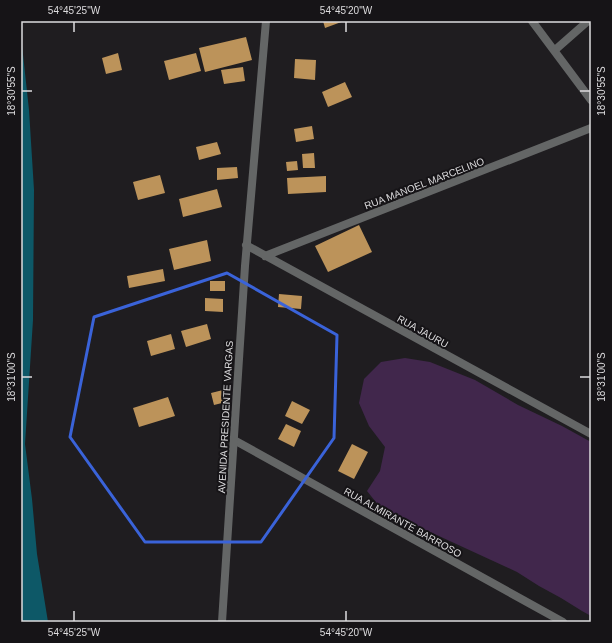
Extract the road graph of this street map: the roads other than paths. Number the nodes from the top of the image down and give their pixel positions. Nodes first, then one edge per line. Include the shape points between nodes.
1 (266, 21) edge
2 (532, 21) edge
3 (588, 21) edge
4 (555, 50) junction
5 (591, 100) edge
6 (591, 128) edge
7 (246, 245) junction
8 (265, 256) junction
9 (591, 434) edge
10 (234, 440) junction
11 (222, 622) edge
12 (563, 622) edge

1 - 7 street, AVENIDA PRESIDENTE VARGAS
2 - 4 street
3 - 4 street
4 - 5 street
6 - 8 street, RUA MANOEL MARCELINO
7 - 8 street, RUA JAURU
7 - 10 street, AVENIDA PRESIDENTE VARGAS
8 - 9 street, RUA JAURU
10 - 11 street, AVENIDA PRESIDENTE VARGAS
10 - 12 street, RUA ALMIRANTE BARROSO

